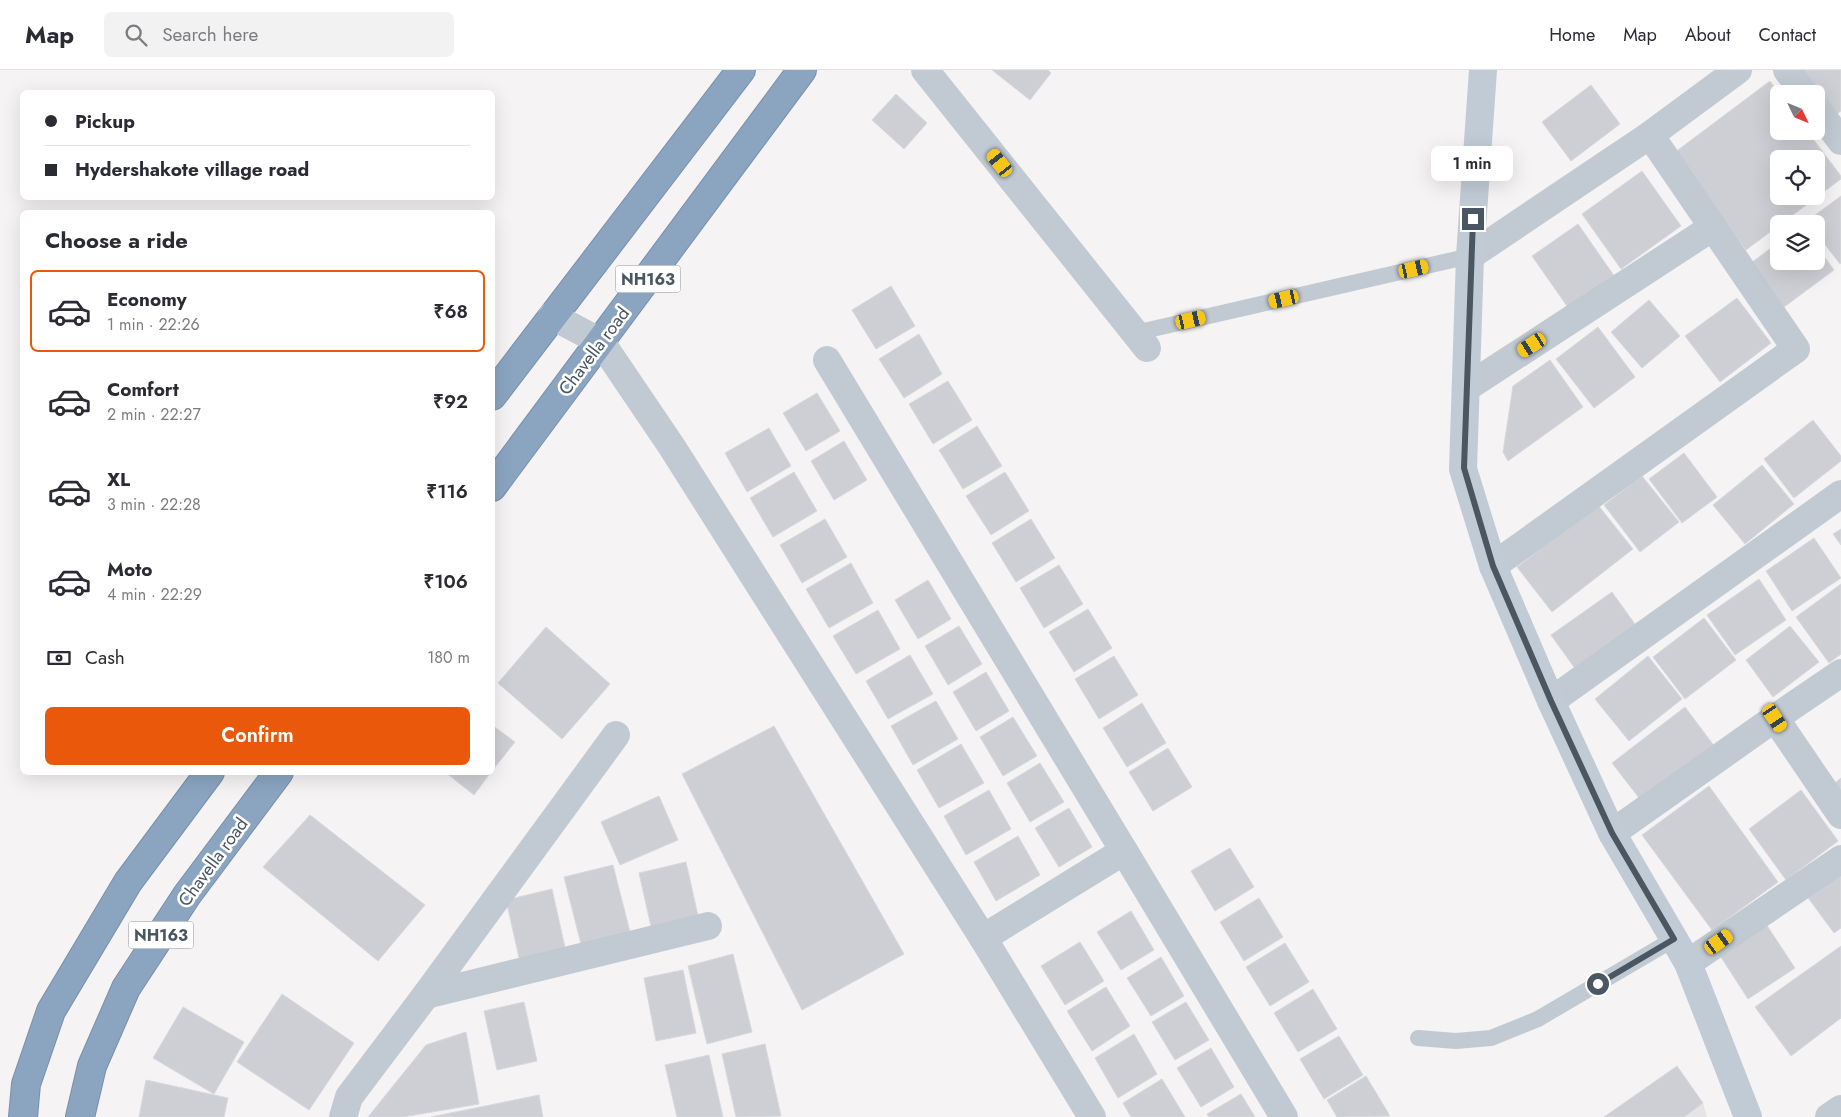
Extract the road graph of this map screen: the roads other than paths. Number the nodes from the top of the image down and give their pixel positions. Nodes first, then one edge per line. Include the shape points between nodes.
1 (741, 70) edge
2 (802, 70) edge
3 (926, 70) edge
4 (1483, 70) edge
5 (1738, 70) edge
6 (1787, 70) edge
7 (1798, 85) edge
8 (1825, 119) edge
9 (1650, 135) junction
10 (1840, 138) edge
11 (1713, 227) junction
12 (1470, 256) junction
13 (552, 316) junction
14 (1141, 340) joint
15 (601, 342) junction
16 (828, 360) dead end
17 (1466, 388) junction
18 (495, 392) edge
19 (495, 483) edge
20 (1841, 494) edge
21 (1493, 566) junction
22 (1841, 673) edge
23 (1551, 701) junction
24 (1775, 718) junction
25 (616, 735) dead end
26 (208, 775) edge
27 (277, 775) edge
28 (1841, 815) edge
29 (1612, 833) junction
30 (1124, 850) junction
31 (1841, 859) edge
32 (708, 926) dead end
33 (983, 938) junction
34 (1674, 939) junction
35 (1688, 964) junction
36 (426, 995) junction
37 (1418, 1038) dead end
38 (1841, 1109) edge
39 (23, 1117) edge
40 (80, 1117) edge
41 (343, 1117) edge
42 (1092, 1117) edge
43 (1284, 1117) edge
44 (1748, 1117) edge
45 (1829, 1117) edge

1 - 13 highway, NH163
2 - 15 highway, Chavella road / NH163
3 - 14 street
4 - 12 street
5 - 9 street
6 - 7 street
8 - 10 street
9 - 11 street
9 - 12 street
11 - 17 street
11 - 21 street via 1796,349
12 - 14 lane
12 - 17 street
13 - 15 street
13 - 18 highway, NH163
15 - 19 highway, Chavella road / NH163
15 - 33 street via 672,447
16 - 30 street
17 - 21 street via 1464,468
20 - 23 street
21 - 23 street
22 - 24 street
23 - 29 street
24 - 28 street
24 - 29 street
25 - 36 street
26 - 39 highway, NH163 via 128,882 52,1011 26,1084
27 - 40 highway, Chavella road / NH163 via 187,895 126,988 92,1066
29 - 34 street
30 - 33 street
30 - 43 street
31 - 35 street
32 - 36 street
33 - 42 street
34 - 35 street
34 - 37 lane via 1538,1019 1491,1038 1456,1041
35 - 44 street
36 - 41 street via 349,1097
38 - 45 street

